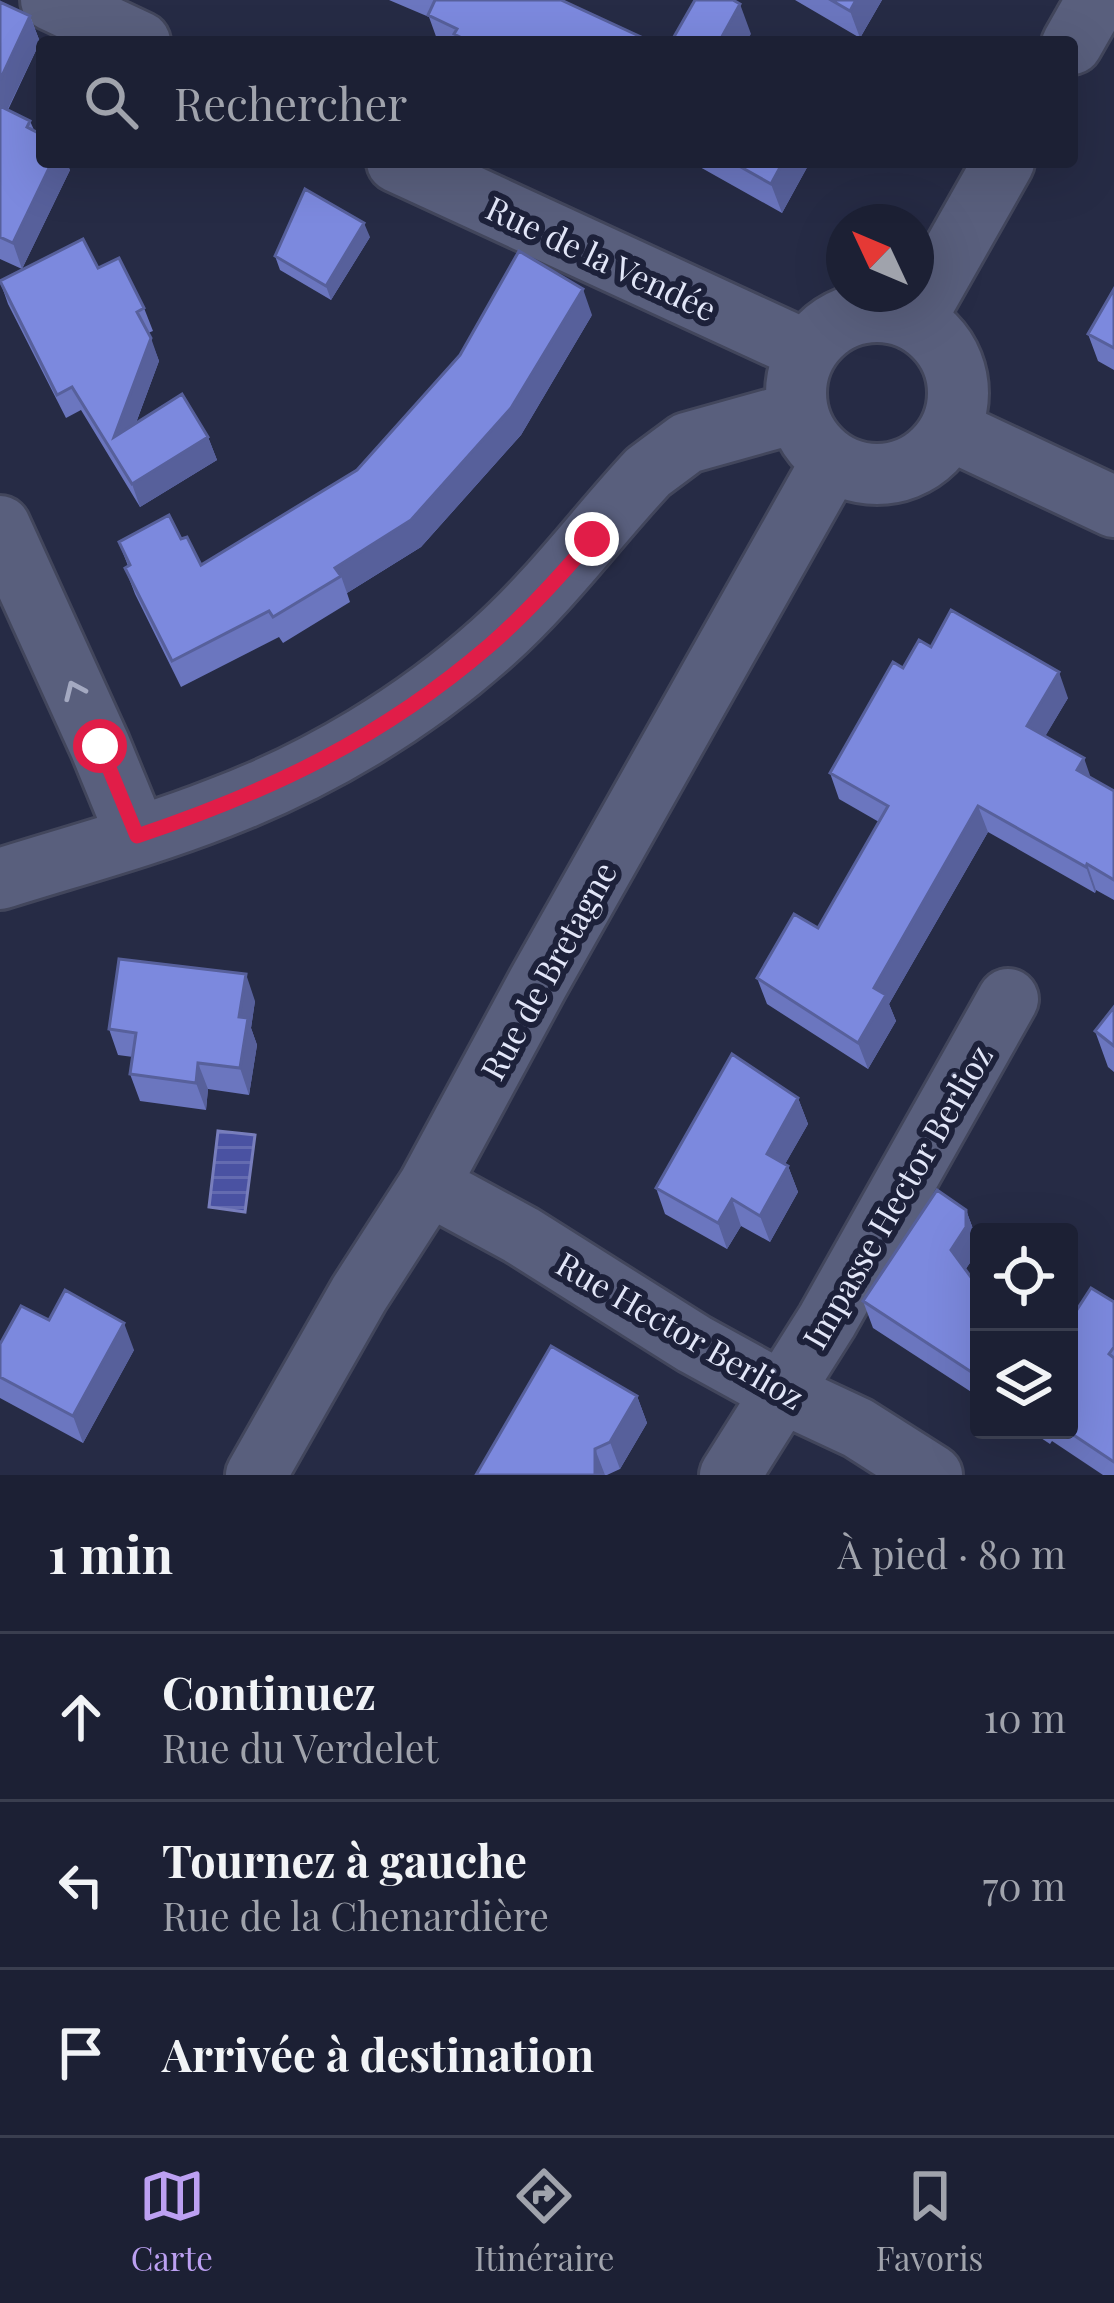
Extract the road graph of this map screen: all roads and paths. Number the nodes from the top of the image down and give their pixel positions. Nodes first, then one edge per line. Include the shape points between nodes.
1 (51, 0) edge
2 (1097, 0) edge
3 (127, 36) edge
4 (1077, 36) edge
5 (410, 168) edge
6 (1001, 168) edge
7 (914, 321) junction
8 (807, 351) junction
9 (798, 412) junction
10 (950, 430) junction
11 (832, 461) junction
12 (1114, 507) edge
13 (0, 526) edge
14 (137, 836) junction
15 (0, 879) edge
16 (1008, 999) dead end
17 (429, 1185) junction
18 (783, 1393) junction
19 (256, 1475) edge
20 (730, 1475) edge
21 (932, 1475) edge

1 - 3 street
2 - 4 street
5 - 8 street, Rue de la Vendée
6 - 7 street
7 - 8 street via 879,311 851,315
7 - 10 street via 936,335 954,364 960,397
8 - 9 street
9 - 11 street via 810,440
9 - 14 street via 687,443 648,472 493,643 384,725 269,787
10 - 11 street via 929,457 898,472 864,474
10 - 12 street
11 - 17 street, Rue de Bretagne
14 -> 13 street
14 - 15 street
16 - 18 street, Impasse Hector Berlioz
17 - 18 street, Rue Hector Berlioz
17 - 19 street, Rue de Bretagne
18 - 20 street, Impasse Hector Berlioz
18 - 21 street, Rue Hector Berlioz

